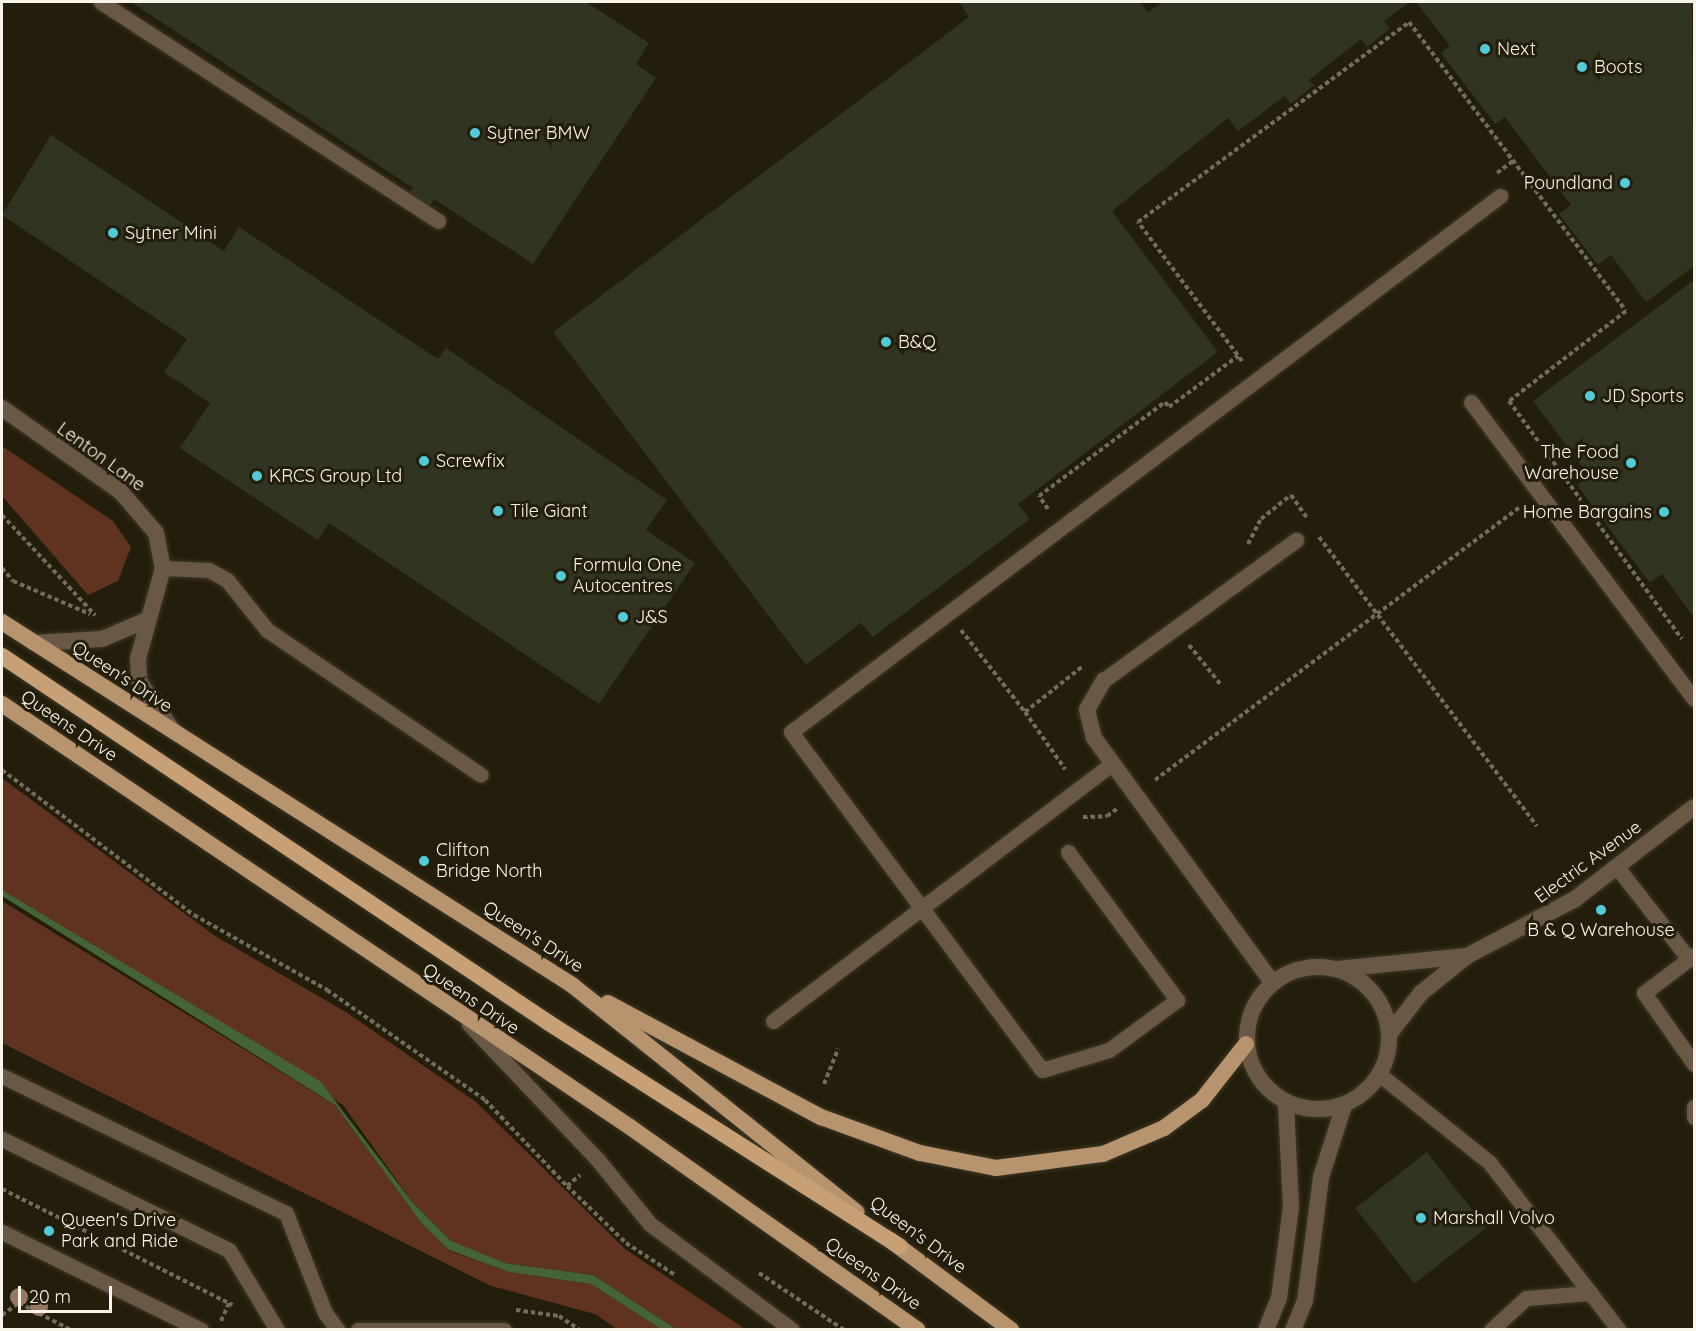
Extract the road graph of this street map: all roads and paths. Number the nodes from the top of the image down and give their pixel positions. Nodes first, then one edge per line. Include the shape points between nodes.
1 (101, 2) edge
2 (1500, 196) dead end
3 (438, 221) dead end
4 (1238, 356) junction
5 (1246, 366) dead end
6 (1471, 402) dead end
7 (1169, 407) dead end
8 (2, 408) edge
9 (1562, 474) junction
10 (1541, 491) junction
11 (2, 515) edge
12 (1296, 540) dead end
13 (2, 568) edge
14 (163, 568) junction
15 (93, 615) junction
16 (104, 616) dead end
17 (147, 620) junction
18 (2, 622) edge
19 (34, 644) junction
20 (1688, 647) dead end
21 (2, 656) edge
22 (1104, 680) joint
23 (1695, 699) edge
24 (2, 704) edge
25 (1025, 712) dead end
26 (175, 734) junction
27 (1111, 764) junction
28 (2, 770) edge
29 (1059, 774) dead end
30 (481, 775) dead end
31 (1135, 796) junction
32 (1695, 807) edge
33 (1075, 821) dead end
34 (1068, 852) dead end
35 (1616, 866) junction
36 (924, 906) junction
37 (1467, 956) junction
38 (1692, 957) edge
39 (1338, 969) junction
40 (1272, 982) junction
41 (572, 985) junction
42 (464, 1018) junction
43 (773, 1021) dead end
44 (1390, 1033) junction
45 (1246, 1044) junction
46 (838, 1049) dead end
47 (1695, 1064) edge
48 (1379, 1074) junction
49 (2, 1076) edge
50 (824, 1084) dead end
51 (1286, 1103) junction
52 (1344, 1106) junction
53 (1695, 1107) edge
54 (1695, 1117) edge
55 (2, 1139) edge
56 (598, 1160) junction
57 (2, 1189) edge
58 (2, 1232) edge
59 (900, 1247) junction
60 (756, 1270) dead end
61 (1591, 1293) junction
62 (1305, 1301) junction
63 (507, 1308) dead end
64 (2, 1315) edge
65 (494, 1328) edge
66 (71, 1329) edge
67 (201, 1329) edge
68 (217, 1329) edge
69 (277, 1329) edge
70 (338, 1329) edge
71 (358, 1329) edge
72 (580, 1329) edge
73 (792, 1329) edge
74 (844, 1329) edge
75 (918, 1329) edge
76 (1011, 1329) edge
77 (1266, 1329) edge
78 (1293, 1329) edge
79 (1301, 1329) edge
80 (1491, 1329) edge
81 (1619, 1329) edge

1 - 3 lane
2 - 36 lane via 791,732
4 - 5 path
4 - 7 path
4 - 9 path via 1138,222 1409,22 1626,311 1509,400
6 - 10 lane
8 - 14 street, Lenton Lane via 139,508 156,533
9 - 10 path
9 - 20 path
10 - 23 lane
10 - 31 path
11 - 15 path
12 - 22 lane
13 - 15 path via 13,581
14 - 17 street, Lenton Lane
14 - 30 lane via 209,570 227,580 267,630
15 - 16 path
17 - 19 street via 102,639
17 - 26 street, Lenton Lane via 139,681
18 - 19 main road, Queen's Drive
19 - 26 main road, Queen's Drive
21 - 59 highway via 549,1023
22 - 27 street via 1087,710 1094,738
24 - 42 main road, Queens Drive
25 - 29 path via 1066,768
26 - 41 main road, Queen's Drive
27 - 31 street
27 - 36 lane
28 - 56 path via 194,915 327,990 484,1100 567,1186
31 - 33 path via 1107,816
31 - 40 street
32 - 35 street, Electric Avenue
34 - 36 lane via 1177,1000 1109,1050 1042,1070
35 - 37 street, Electric Avenue via 1522,931
35 - 38 lane
36 - 43 lane
37 - 39 street, Electric Avenue
37 - 44 street, Electric Avenue via 1421,993
38 - 47 lane via 1644,993
39 - 40 street via 1304,967
39 - 44 street via 1369,987 1385,1012
40 - 45 street via 1251,1011
41 - 45 main road via 820,1117 920,1152 996,1168 1103,1154 1164,1128 1202,1100
41 - 59 main road, Queen's Drive
42 - 56 lane
42 - 75 main road, Queens Drive via 630,1126
44 - 48 street
45 - 51 street via 1259,1080
46 - 50 path
48 - 52 street
48 - 61 lane via 1489,1162
49 - 70 lane via 286,1213 325,1313
51 - 52 street via 1316,1110
51 - 77 street via 1291,1207 1279,1298
52 - 62 street via 1321,1177
53 - 54 lane
55 - 69 lane via 229,1250
56 - 73 lane via 650,1224
57 - 68 path via 229,1303
58 - 67 lane
59 - 76 main road, Queen's Drive
60 - 74 path
61 - 80 lane via 1526,1298
61 - 81 lane
62 - 78 street
62 - 79 street
63 - 72 path via 559,1316
64 - 66 path via 19,1303
65 - 71 lane

